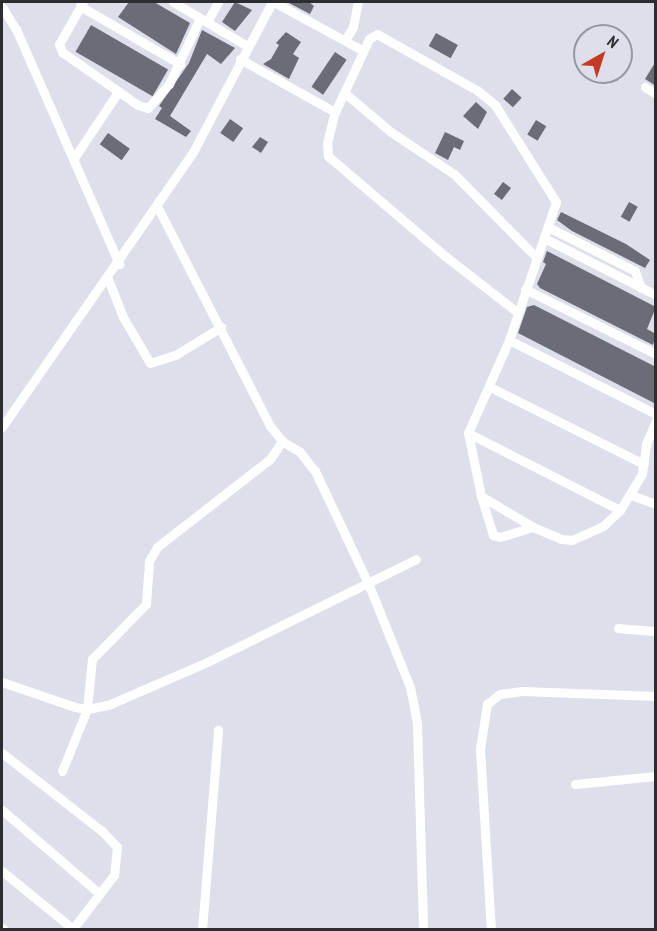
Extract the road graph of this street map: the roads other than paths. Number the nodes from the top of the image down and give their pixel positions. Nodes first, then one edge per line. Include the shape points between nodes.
1 (173, 2) edge
2 (218, 2) edge
3 (273, 2) edge
4 (358, 2) edge
5 (81, 4) edge
6 (2, 8) edge
7 (203, 20) junction
8 (345, 40) junction
9 (247, 46) junction
10 (364, 51) junction
11 (240, 59) junction
12 (180, 64) junction
13 (645, 87) dead end
14 (118, 92) junction
15 (346, 94) junction
16 (656, 94) edge
17 (335, 112) junction
18 (74, 158) junction
19 (157, 206) junction
20 (550, 228) junction
21 (546, 239) junction
22 (537, 258) junction
23 (119, 264) junction
24 (108, 279) junction
25 (641, 288) junction
26 (525, 289) junction
27 (656, 295) edge
28 (517, 312) junction
29 (220, 327) junction
30 (509, 340) junction
31 (656, 354) edge
32 (490, 387) junction
33 (656, 414) edge
34 (656, 421) edge
35 (2, 428) edge
36 (468, 433) junction
37 (282, 441) junction
38 (646, 444) junction
39 (656, 447) edge
40 (644, 464) junction
41 (631, 495) junction
42 (481, 496) junction
43 (656, 504) edge
44 (620, 510) junction
45 (533, 527) junction
46 (416, 559) dead end
47 (368, 583) junction
48 (618, 628) dead end
49 (656, 631) edge
50 (2, 682) edge
51 (656, 696) edge
52 (87, 709) junction
53 (218, 730) dead end
54 (2, 753) edge
55 (62, 771) dead end
56 (656, 777) edge
57 (575, 784) dead end
58 (2, 810) edge
59 (2, 872) edge
60 (99, 893) junction
61 (72, 929) edge
62 (202, 930) edge
63 (423, 930) edge
64 (491, 930) edge

1 - 7 street
2 - 7 street
3 - 8 street
3 - 9 street
4 - 8 street via 353,27
5 - 12 street
5 - 14 street via 59,44 63,52
6 - 18 street via 16,29
7 - 9 street
7 - 12 street
8 - 10 street
9 - 11 street
10 - 15 street
10 - 20 street via 376,34 478,91 495,105 556,202
11 - 17 street
11 - 19 street via 193,152
12 - 14 street via 148,108
13 - 16 street
14 - 18 street
15 - 17 street
15 - 22 street via 391,132 454,174
17 - 28 street via 327,143 328,156
18 - 23 street
19 - 23 street
19 - 29 street
20 - 21 street
20 - 25 street via 635,271
21 - 22 street
21 - 25 street
22 - 26 street
23 - 24 street
24 - 29 street via 123,316 150,363 168,358
24 - 35 street
25 - 27 street
26 - 28 street
26 - 31 street
28 - 30 street
29 - 37 street via 270,426
30 - 32 street
30 - 33 street
32 - 36 street
32 - 40 street
34 - 38 street
36 - 42 street
36 - 44 street
37 - 47 street via 300,452 315,471
37 - 52 street via 270,459 158,547 149,561 146,604 92,659
38 - 39 street
38 - 40 street
40 - 41 street
41 - 43 street
41 - 44 street
42 - 45 street
42 - 45 street via 494,535 509,535
44 - 45 street via 603,526 572,540 561,540
46 - 47 street
47 - 52 street via 205,663 108,705
47 - 63 street via 410,687 417,724
48 - 49 street
50 - 52 street
51 - 64 street via 522,691 500,694 487,704 480,749
52 - 55 street
53 - 62 street
54 - 60 street via 117,847 114,875
56 - 57 street
58 - 60 street
59 - 61 street
60 - 61 street

